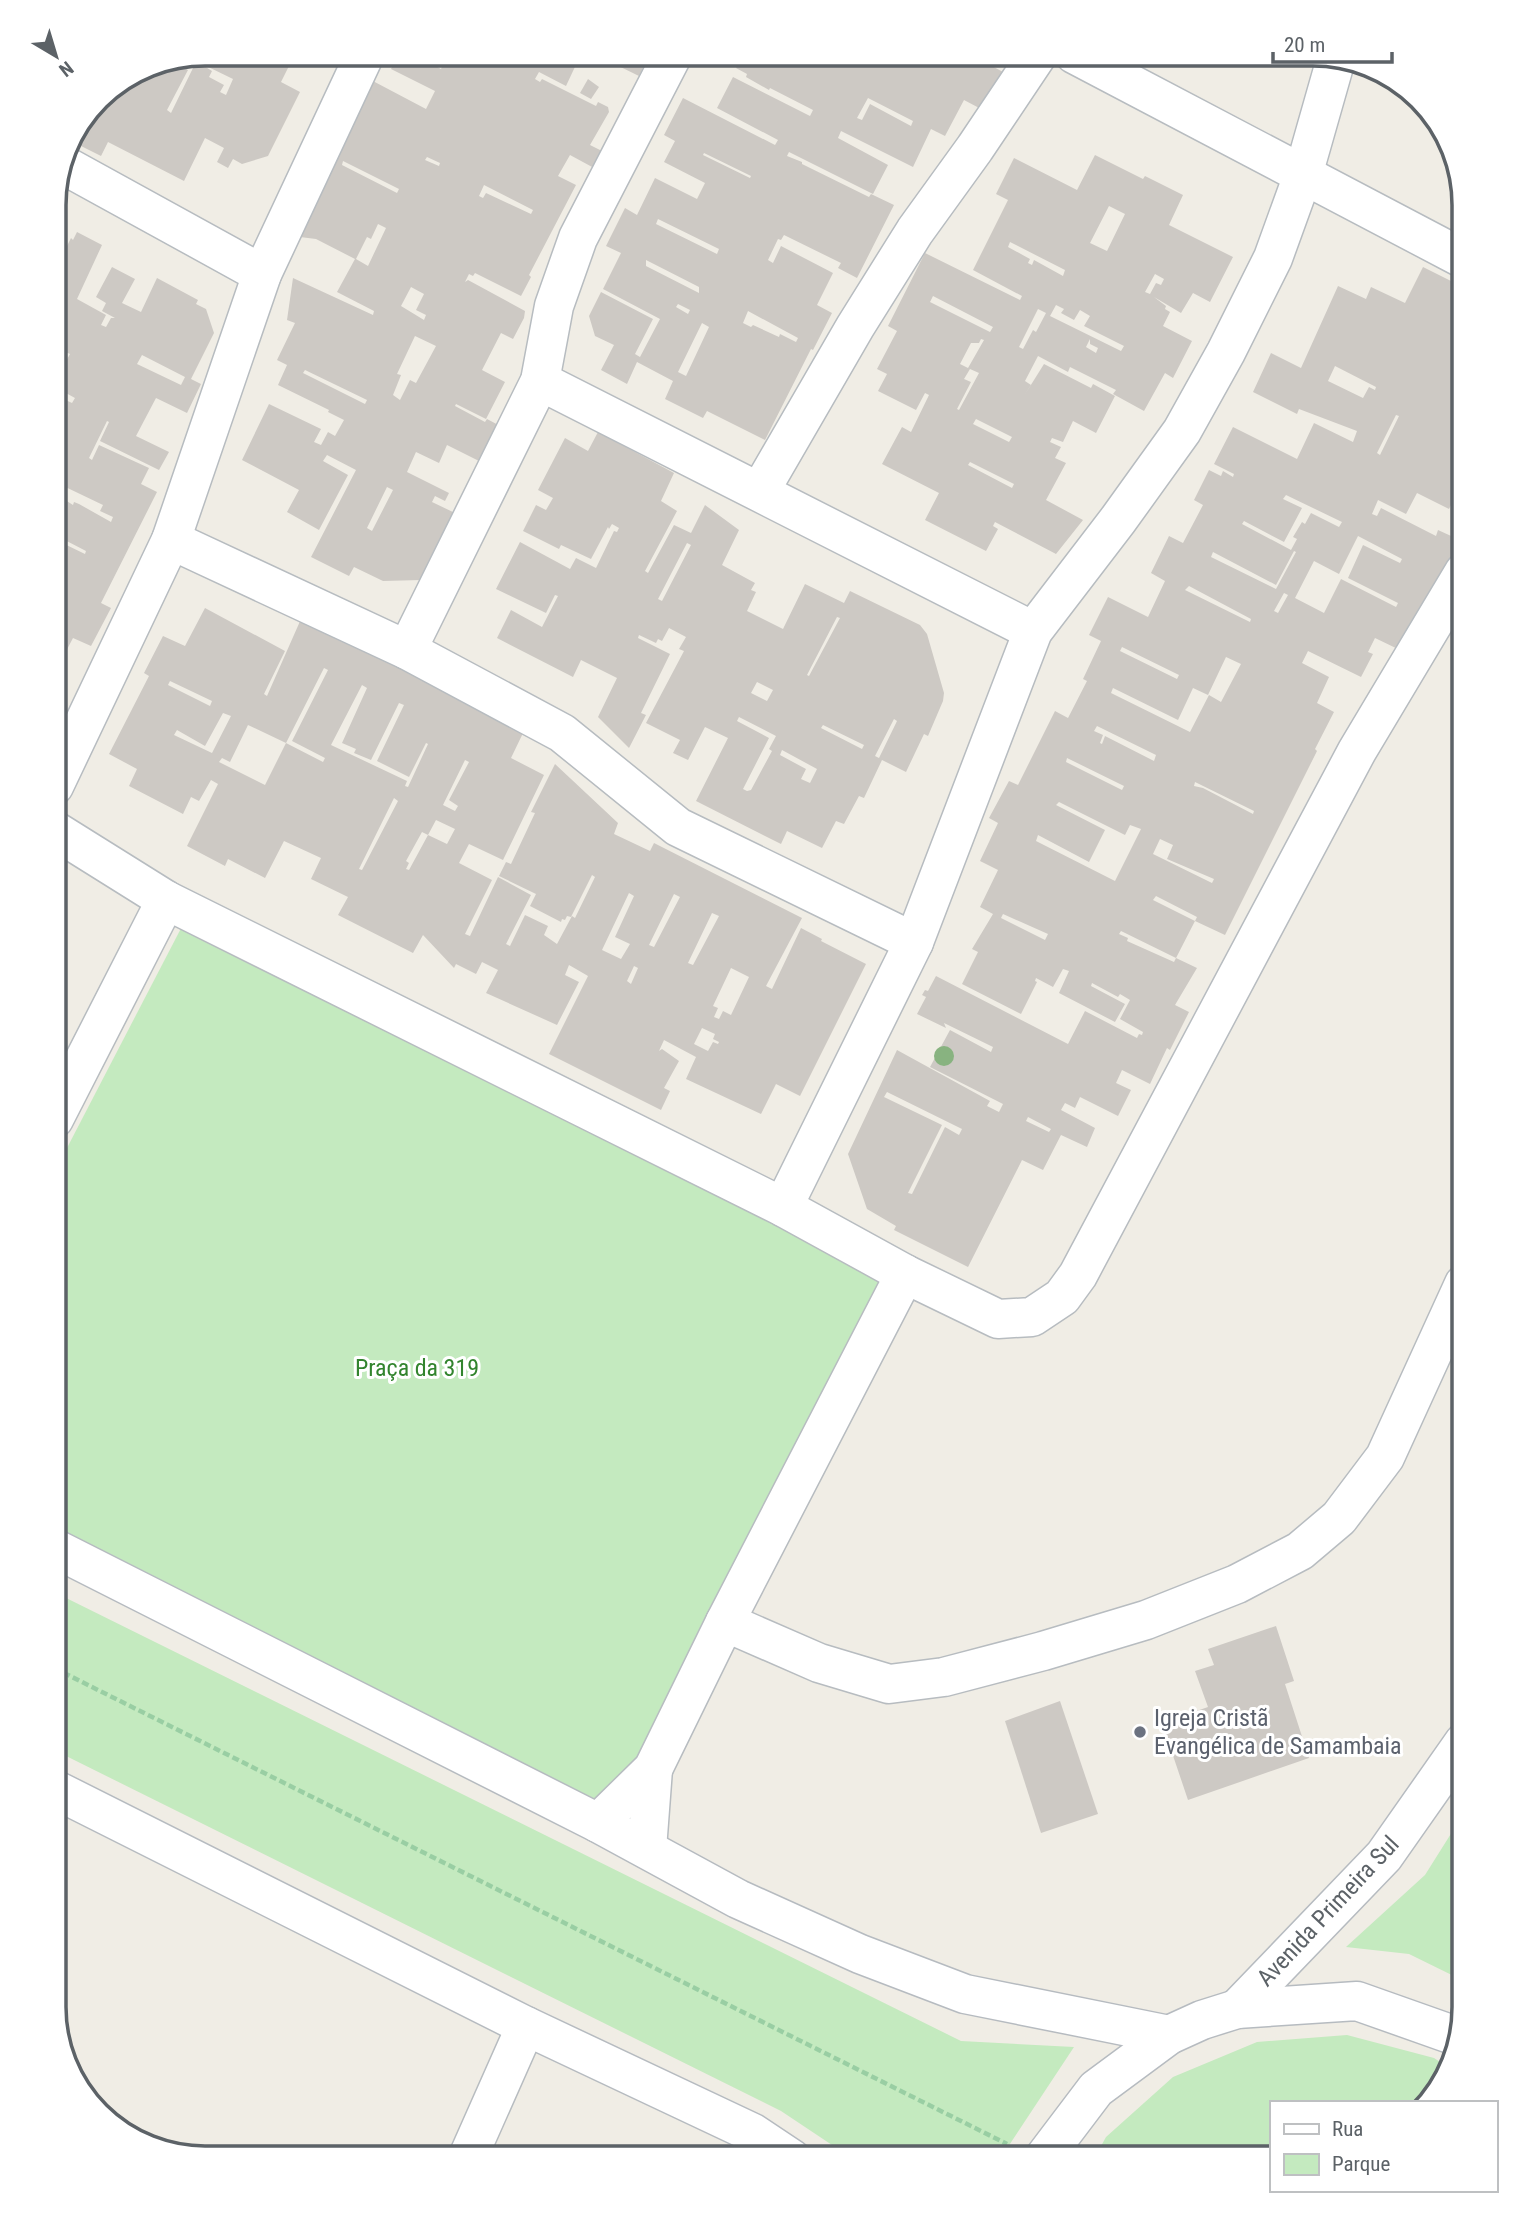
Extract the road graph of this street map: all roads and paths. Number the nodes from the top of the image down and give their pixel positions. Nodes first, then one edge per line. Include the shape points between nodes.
1 (359, 67) edge
2 (666, 67) edge
3 (1029, 67) edge
4 (1099, 67) edge
5 (1333, 68) edge
6 (71, 169) edge
7 (1303, 174) junction
8 (1452, 253) edge
9 (262, 274) junction
10 (540, 381) junction
11 (760, 491) junction
12 (171, 540) junction
13 (1452, 592) edge
14 (1033, 631) junction
15 (407, 650) junction
16 (67, 759) edge
17 (67, 838) edge
18 (166, 900) junction
19 (914, 942) junction
20 (67, 1095) edge
21 (783, 1207) junction
22 (905, 1274) junction
23 (1452, 1310) edge
24 (66, 1555) edge
25 (725, 1622) junction
26 (66, 1674) edge
27 (1452, 1759) edge
28 (653, 1769) junction
29 (66, 1795) edge
30 (598, 1823) junction
31 (647, 1849) junction
32 (1237, 2009) junction
33 (526, 2026) junction
34 (1449, 2033) edge
35 (1169, 2035) junction
36 (472, 2146) edge
37 (772, 2146) edge
38 (1015, 2146) edge
39 (1034, 2146) edge

1 - 9 street
2 - 10 street via 578,238 554,306
3 - 11 street via 915,231
4 - 7 street
5 - 7 street
6 - 9 street
7 - 8 street
7 - 14 street via 1273,258 1182,431
9 - 12 street
10 - 11 street
10 - 15 street
11 - 14 street
12 - 15 street
12 - 16 street
13 - 22 street via 1357,751 1078,1275 1062,1297 1032,1317 998,1319
14 - 19 street
15 - 19 street via 562,733 678,827
17 - 18 street
18 - 20 street
18 - 21 street
19 - 21 street
21 - 22 street
22 - 25 street
23 - 25 street via 1385,1457 1339,1518 1300,1551 1237,1584 1146,1620 1044,1651 944,1677 889,1684 819,1663
24 - 30 street
25 - 28 street
26 - 38 path
27 - 32 street, Avenida Primeira Sul via 1384,1856
28 - 30 street
28 - 31 street
29 - 33 street
30 - 31 street
31 - 35 street via 738,1899 860,1954 965,1994
32 - 34 street via 1357,2001
32 - 35 street
33 - 36 street
33 - 37 street
35 - 39 street via 1096,2089

